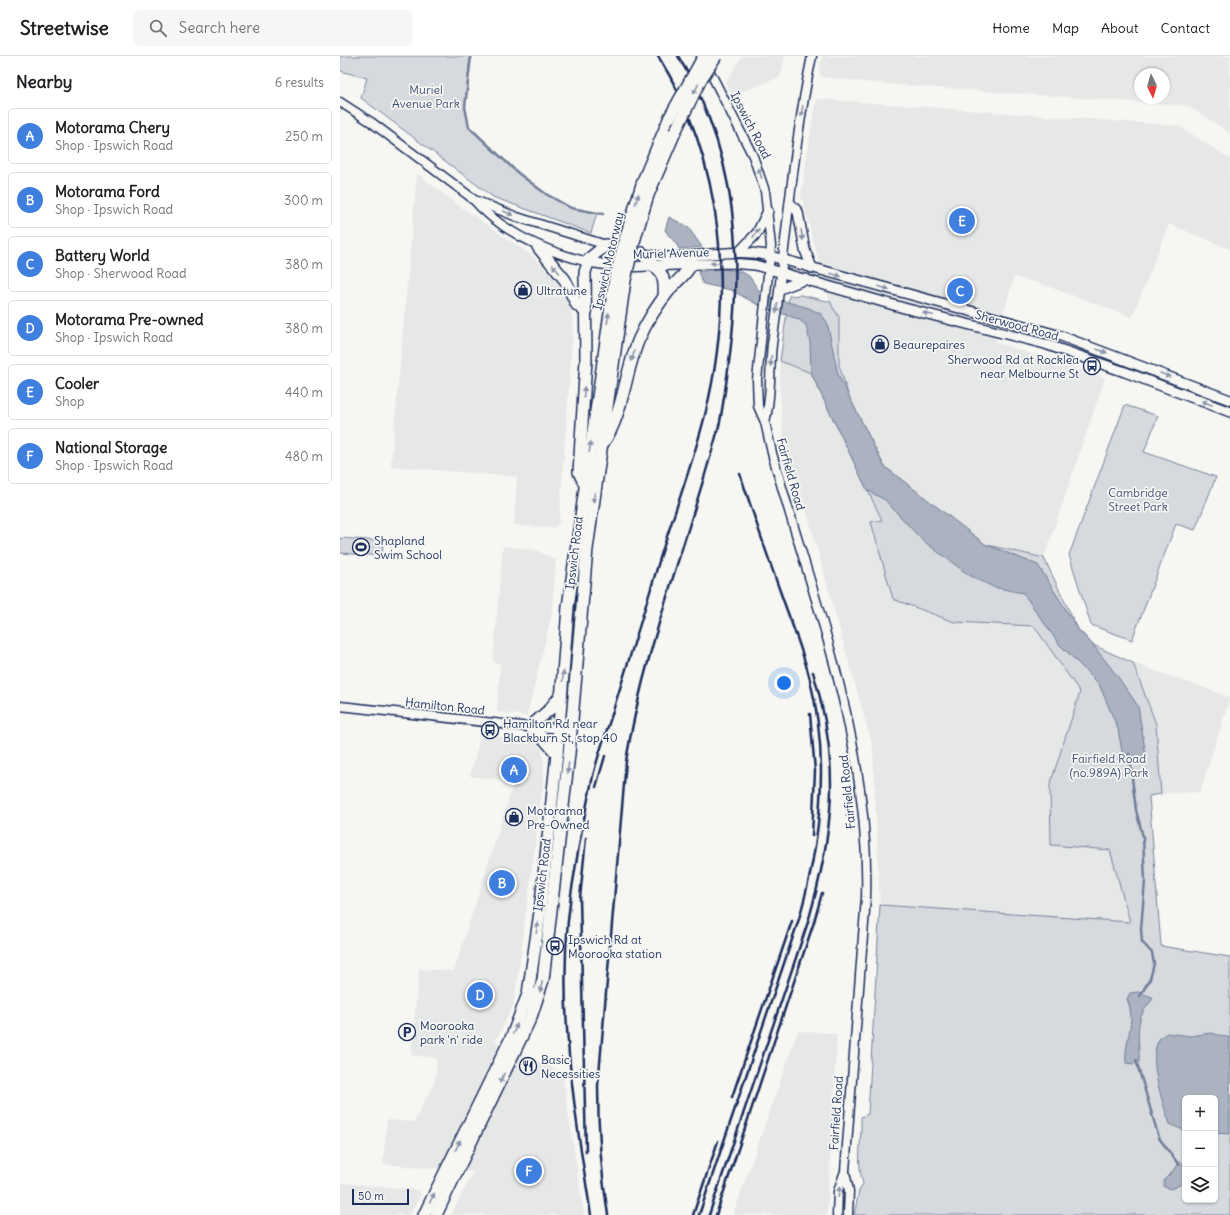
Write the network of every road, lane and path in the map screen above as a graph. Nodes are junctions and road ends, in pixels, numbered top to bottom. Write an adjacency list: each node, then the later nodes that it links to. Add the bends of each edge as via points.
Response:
1 (704, 56): 7 (main road, Ipswich Road, one-way to 1, via 757,163 709,71); 8 (highway, Ipswich Motorway, one-way to 1, bridge, via 643,181 670,117)
2 (716, 56): 8 (highway, Ipswich Motorway, one-way to 8, bridge, via 701,79 675,132)
3 (812, 56): 6 (main road, one-way to 6, via 802,105)
4 (340, 102): 5 (main road, Muriel Avenue, via 371,122)
5 (472, 198): 9 (main road, Muriel Avenue, one-way to 9, via 517,217); 10 (main road, Muriel Avenue, via 489,216)
6 (790, 203): 14 (main road); 18 (main road, one-way to 18, via 798,212 805,250)
7 (768, 211): 11 (main road, one-way to 7, via 757,233); 13 (main road, Ipswich Road)
8 (630, 237): 21 (highway, Ipswich Motorway, bridge)
9 (606, 245): 12 (main road, Muriel Avenue); 15 (highway, via 595,252)
10 (538, 246): 15 (main road, Muriel Avenue); 25 (highway, one-way to 10, via 577,305 565,280)
11 (740, 251): 12 (main road, Muriel Avenue, via 673,256); 13 (main road, Muriel Avenue)
12 (642, 253): 17 (highway)
13 (770, 256): 14 (main road, Sherwood Road); 19 (main road, Fairfield Road)
14 (783, 260): 18 (main road, Sherwood Road); 20 (main road, Fairfield Road)
15 (588, 262): 17 (main road, Muriel Avenue, via 623,267); 25 (highway, via 585,272)
16 (691, 265): 17 (main road, Muriel Avenue); 19 (main road, Muriel Avenue, one-way to 16, via 740,263); 24 (highway)
17 (657, 267): 24 (highway, via 664,281)
18 (812, 268): 26 (main road, Sherwood Road, one-way to 26, via 1061,336)
19 (769, 269): 20 (main road, Sherwood Road); 28 (main road, Fairfield Road, via 757,380 758,406)
20 (782, 272): 22 (main road, Sherwood Road); 23 (main road, Fairfield Road)
21 (620, 279): 29 (highway, Ipswich Motorway); 30 (highway, Ipswich Motorway, one-way to 21)
22 (806, 279): 23 (main road); 27 (main road, Sherwood Road, one-way to 22, via 1045,344 904,308)
23 (779, 291): 28 (main road, Fairfield Road, one-way to 28, via 770,374 770,405)
24 (664, 297): 29 (highway, one-way to 29, via 639,339 612,431)
25 (586, 312): 30 (highway, one-way to 25, via 579,472 586,360)
26 (1230, 400)
27 (1230, 412)
28 (765, 422): 37 (main road, Fairfield Road, via 843,697 860,788 866,897)
29 (602, 445): 35 (highway, Ipswich Road, one-way to 35, via 587,549)
30 (585, 486): 31 (highway, Ipswich Road, one-way to 30, via 568,607)
31 (561, 695): 33 (highway); 34 (highway, Ipswich Road)
32 (340, 706): 33 (main road, Hamilton Road)
33 (530, 727): 34 (main road, Hamilton Road); 36 (highway)
34 (559, 729): 35 (main road, Hamilton Road); 36 (highway, Ipswich Road)
35 (571, 729): 39 (highway, Ipswich Road, one-way to 39, via 545,968 539,996)
36 (557, 754): 38 (highway, Ipswich Road, one-way to 36, via 512,1036 528,994 540,912)
37 (845, 1171): 40 (main road, Fairfield Road, one-way to 37, via 838,1190); 41 (main road, Fairfield Road, via 849,1191)
38 (424, 1215)
39 (436, 1215)
40 (837, 1215)
41 (848, 1215)

